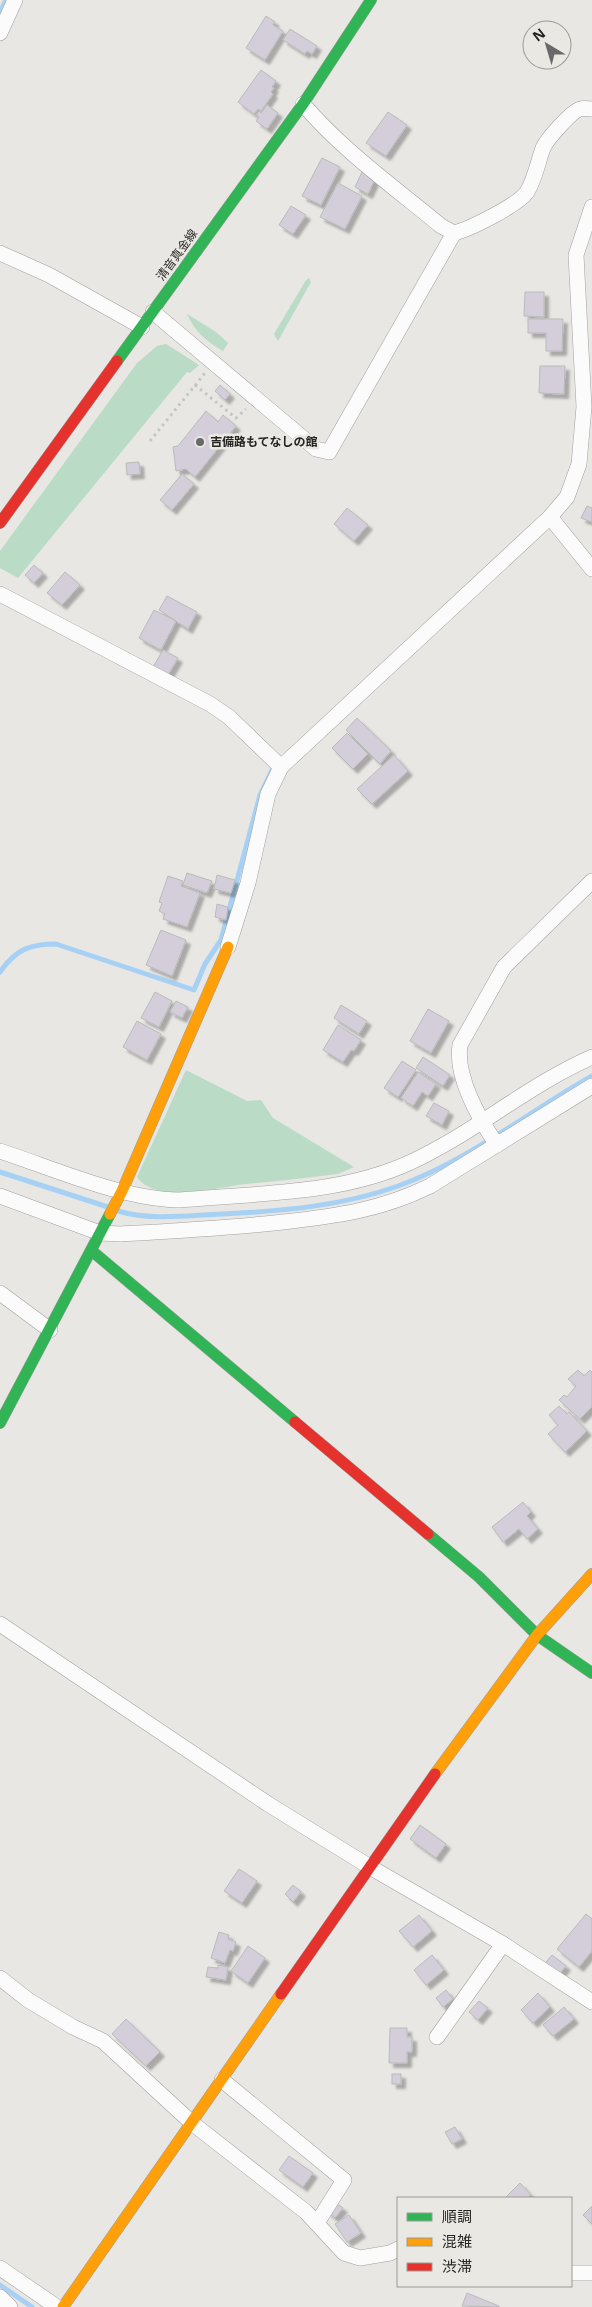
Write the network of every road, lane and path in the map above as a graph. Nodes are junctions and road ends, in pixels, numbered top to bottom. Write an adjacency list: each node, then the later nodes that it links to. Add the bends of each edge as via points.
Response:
1 (15, 0): 3 (street)
2 (371, 0): 4 (street, 清音真金線)
3 (0, 33)
4 (303, 104): 7 (street, via 317,121 371,168 441,226); 9 (street, 清音真金線)
5 (592, 109): 7 (street, via 581,109 573,114 544,145 527,192 479,223)
6 (592, 207): 15 (street, via 576,255 584,407 579,464 567,497)
7 (454, 233): 13 (street, via 329,452 316,449)
8 (0, 253): 10 (street, via 49,274)
9 (152, 312): 10 (street, 清音真金線); 11 (street)
10 (142, 327): 16 (street, 清音真金線)
11 (213, 363): 12 (path); 13 (street)
12 (195, 385): 13 (path, via 236,418); 14 (path)
13 (256, 399)
14 (150, 441)
15 (550, 517): 17 (street); 19 (street)
16 (0, 523)
17 (592, 569)
18 (0, 594): 19 (street, via 210,704 229,717)
19 (281, 767): 21 (street, via 268,794 248,883)
20 (592, 881): 24 (street, via 504,967 460,1046 458,1058 463,1075)
21 (228, 947): 27 (street)
22 (592, 1057): 24 (street)
23 (592, 1086): 24 (street)
24 (490, 1135): 27 (street, via 379,1175 338,1185 179,1200); 28 (street, via 430,1186 409,1197 365,1211 237,1227 120,1234)
25 (0, 1151): 27 (street)
26 (0, 1196): 28 (street)
27 (119, 1196): 28 (street)
28 (103, 1228): 29 (street)
29 (92, 1250): 31 (street); 35 (street, via 472,1571)
30 (0, 1293): 31 (street)
31 (50, 1330): 32 (street)
32 (2, 1414)
33 (592, 1574): 35 (street)
34 (0, 1624): 37 (street, via 268,1804)
35 (537, 1635): 36 (street); 37 (street, via 465,1730)
36 (592, 1673)
37 (370, 1867): 38 (street); 42 (street)
38 (503, 1944): 40 (street); 41 (street)
39 (0, 1978): 43 (street, via 73,2028 103,2042)
40 (592, 2002)
41 (437, 2037)
42 (222, 2080): 43 (street); 44 (street, via 344,2180)
43 (192, 2123): 44 (street); 52 (street)
44 (317, 2223): 45 (street, via 344,2252 360,2258)
45 (397, 2250)
46 (0, 2268): 51 (street)
47 (572, 2273): 48 (street)
48 (592, 2273)
49 (0, 2297): 50 (street)
50 (10, 2307)
51 (57, 2307)
52 (64, 2307)

